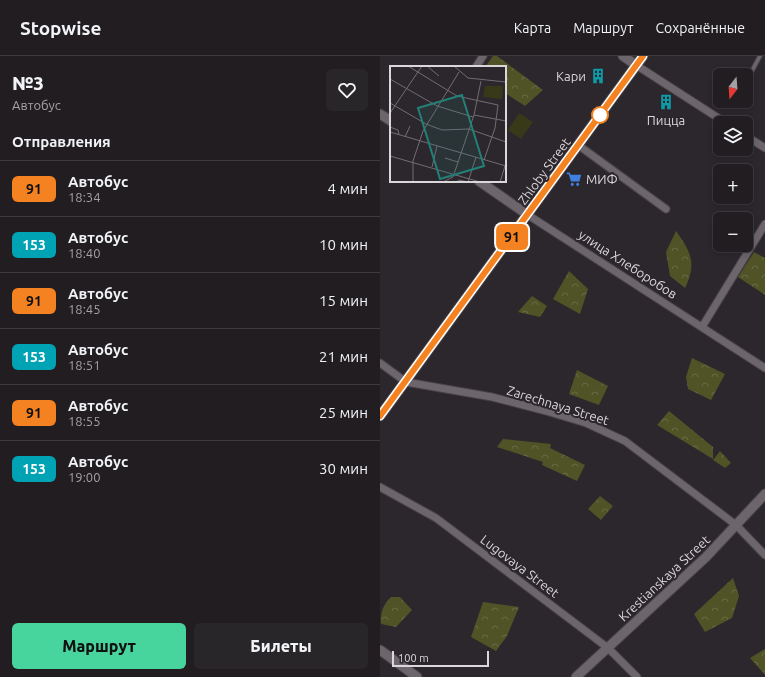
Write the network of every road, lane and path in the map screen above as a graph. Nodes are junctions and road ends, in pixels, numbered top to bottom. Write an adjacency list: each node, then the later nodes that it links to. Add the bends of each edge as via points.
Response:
1 (483, 56): 6 (street)
2 (623, 56): 5 (street)
3 (643, 56): 5 (street, Zhloby Street)
4 (760, 56): 7 (lane)
5 (636, 65): 9 (street); 12 (street, Zhloby Street)
6 (477, 66)
7 (753, 69)
8 (380, 114): 10 (street)
9 (715, 116)
10 (390, 120)
11 (753, 140): 13 (street)
12 (578, 145): 15 (street); 16 (street, Zhloby Street)
13 (765, 148)
14 (480, 182): 16 (street, улица Хлеборобов)
15 (666, 209)
16 (528, 215): 18 (street, улица Хлеборобов); 21 (street, Zhloby Street)
17 (765, 224): 18 (street)
18 (702, 327): 20 (street, улица Хлеборобов)
19 (380, 363): 21 (street, Zarechnaya Street)
20 (765, 368)
21 (406, 382): 22 (street, Zhloby Street); 25 (street, Zarechnaya Street, via 492,397 546,411 606,431 625,441)
22 (380, 416)
23 (380, 487): 27 (street, Lugovaya Street, via 436,518)
24 (765, 494): 25 (street, Krestianskaya Street)
25 (736, 525): 26 (street, Zarechnaya Street); 27 (street, Krestianskaya Street, via 706,557)
26 (765, 555)
27 (608, 648): 30 (street, Krestianskaya Street); 31 (street, Lugovaya Street)
28 (380, 650): 29 (street)
29 (417, 677)
30 (576, 677)
31 (637, 677)

